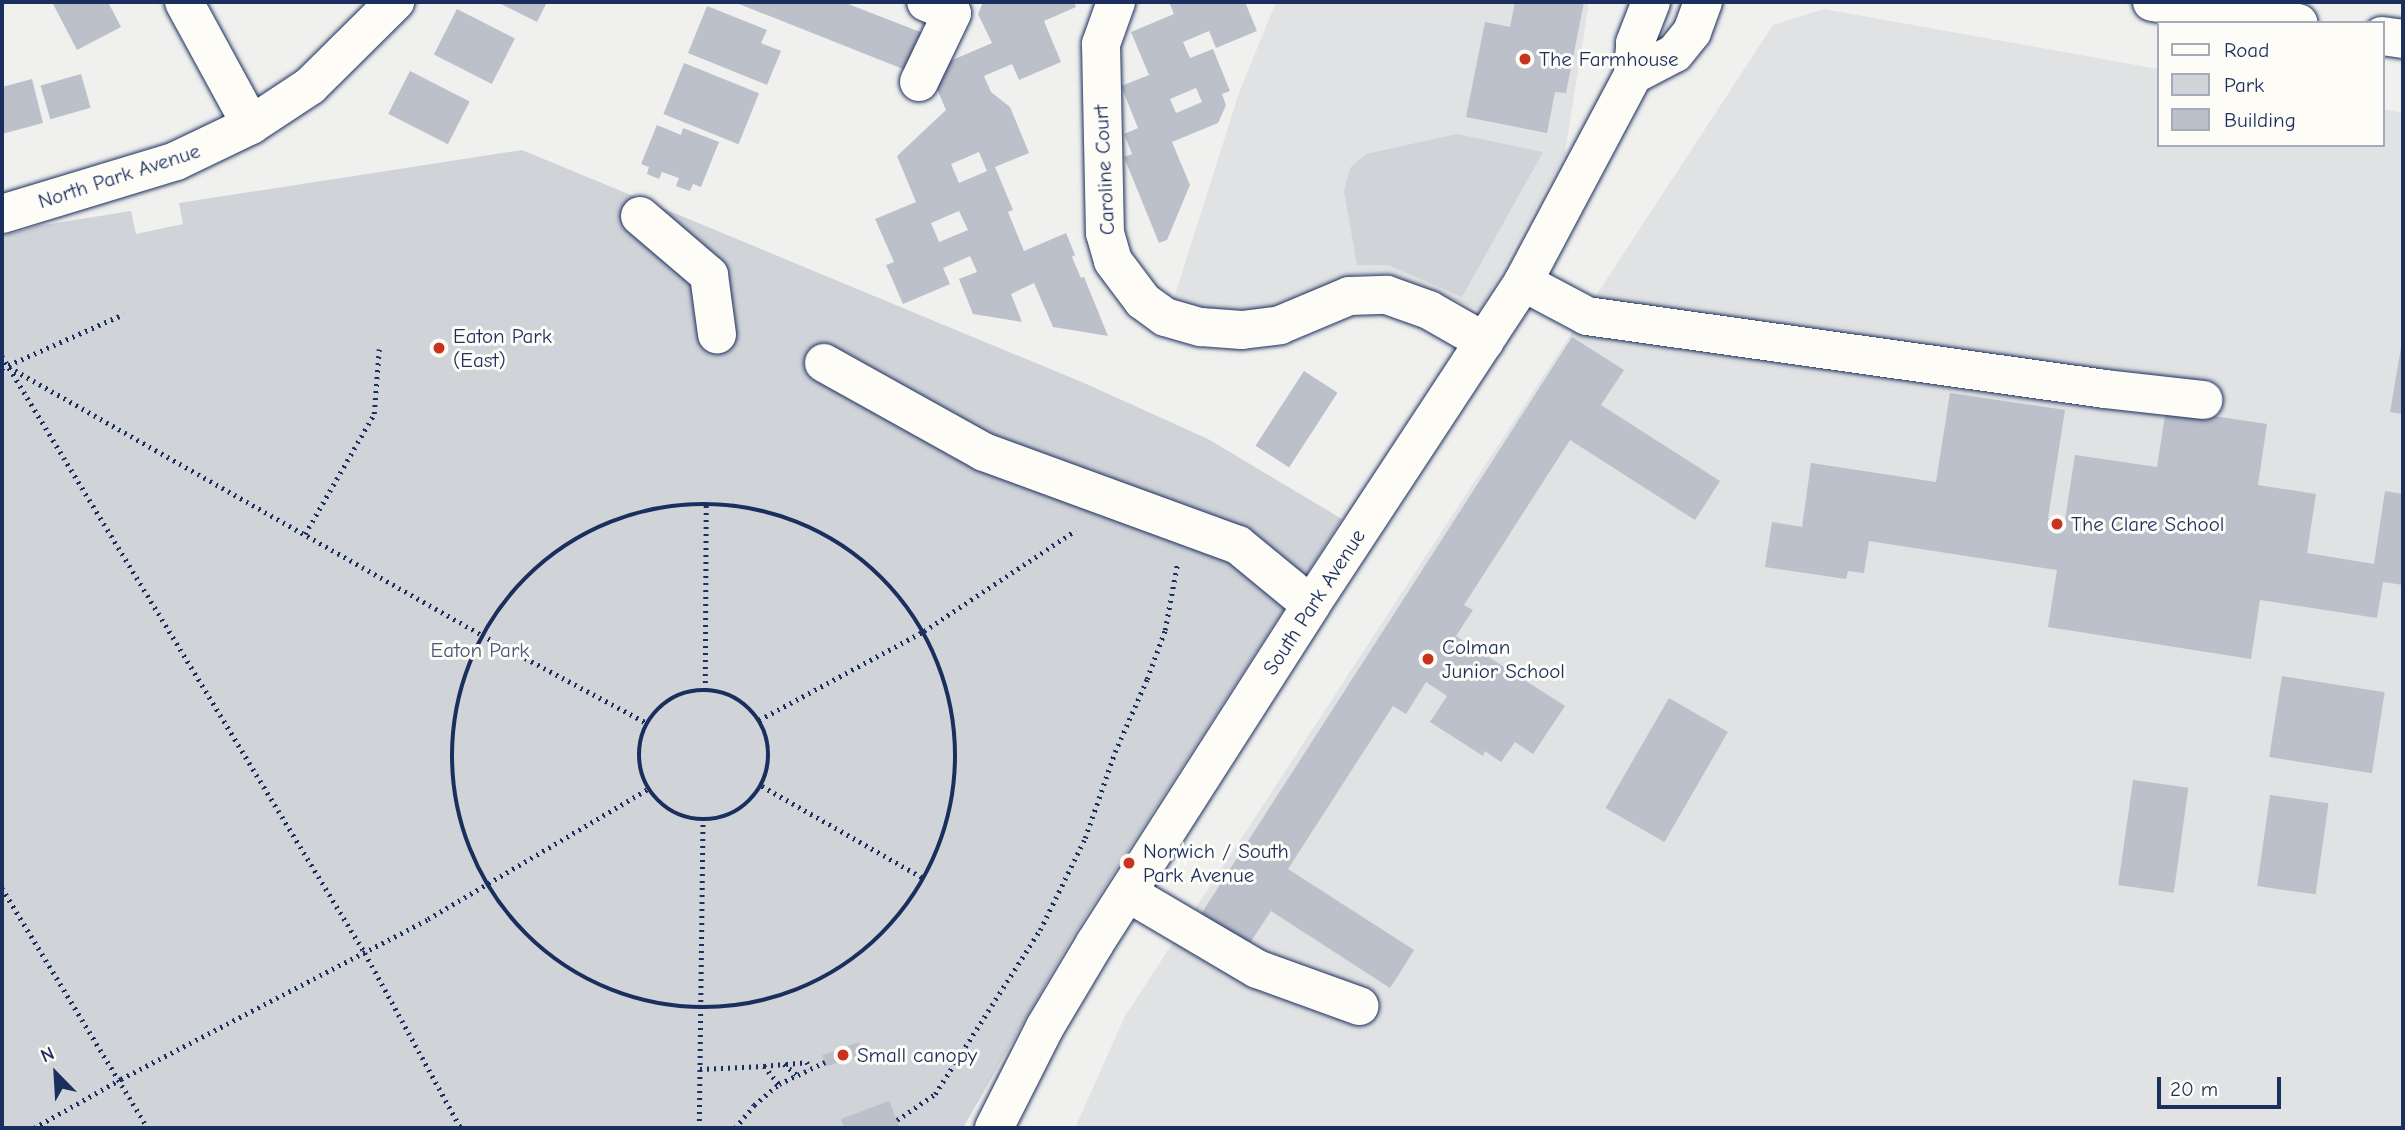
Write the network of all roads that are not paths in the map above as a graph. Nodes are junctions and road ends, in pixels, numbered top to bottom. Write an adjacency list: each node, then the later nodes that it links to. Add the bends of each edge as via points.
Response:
1 (184, 2): 14 (main road)
2 (395, 2): 14 (main road, North Park Avenue, via 310,86)
3 (1116, 2): 19 (main road, Caroline Court, via 1101,44 1105,233 1113,261 1143,301 1165,317 1201,327 1242,330 1280,325 1349,296 1387,295 1429,310)
4 (1651, 2): 12 (main road, South Park Avenue, via 1635,43)
5 (1703, 2): 12 (main road, via 1692,32 1675,53)
6 (2152, 2): 7 (main road)
7 (2233, 7): 9 (main road)
8 (943, 16): 13 (main road)
9 (2290, 21)
10 (2384, 36): 11 (main road)
11 (2403, 39)
12 (1633, 75): 17 (main road, South Park Avenue)
13 (919, 82)
14 (251, 125): 15 (main road, North Park Avenue, via 176,161)
15 (2, 214)
16 (640, 216): 18 (main road, via 709,275)
17 (1523, 282): 19 (main road, South Park Avenue); 21 (main road, via 1587,316)
18 (717, 334)
19 (1485, 342): 22 (main road, South Park Avenue)
20 (824, 363): 22 (main road, via 984,452 1238,545)
21 (2203, 400)
22 (1311, 605): 23 (main road, South Park Avenue)
23 (1128, 893): 24 (main road, via 1257,969); 25 (main road, South Park Avenue, via 1045,1027)
24 (1359, 1006)
25 (994, 1128)

